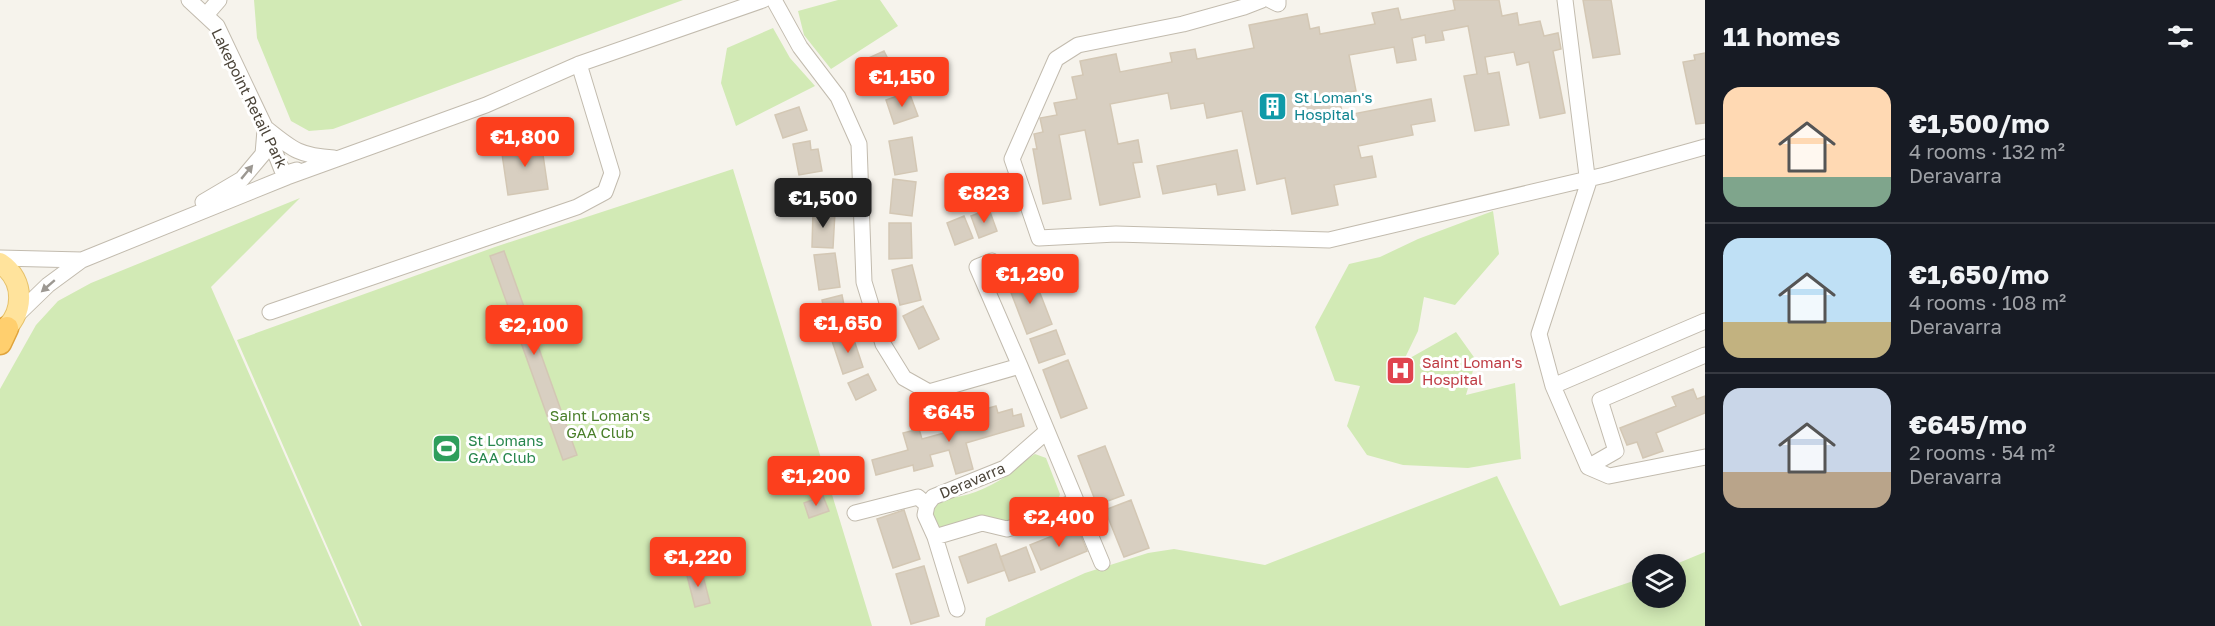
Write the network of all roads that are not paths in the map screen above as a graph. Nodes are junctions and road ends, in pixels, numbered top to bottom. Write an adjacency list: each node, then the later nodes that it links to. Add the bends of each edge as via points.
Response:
1 (189, 0): 9 (street, Lakepoint Retail Park)
2 (219, 0): 9 (street)
3 (763, 0): 10 (street)
4 (774, 0): 25 (street, via 800,47 838,97 859,144 864,282 884,344 904,378 928,392)
5 (1262, 0): 15 (street, via 1183,24 1078,45 1056,59 1012,159 1039,238 1116,234 1329,240)
6 (1270, 0): 7 (street, via 1278,4)
7 (1278, 0)
8 (1565, 0): 15 (street)
9 (206, 15): 11 (street, Lakepoint Retail Park, via 217,26)
10 (579, 64): 13 (street, via 486,105); 21 (street, via 612,173 605,192 577,207)
11 (265, 127): 13 (street, via 293,150); 14 (street, Lakepoint Retail Park, via 284,172); 16 (street, one-way to 11, via 242,179 263,154)
12 (1705, 147): 15 (street)
13 (338, 158): 14 (street)
14 (320, 165): 16 (street)
15 (1587, 179): 26 (street, via 1539,334)
16 (163, 226): 18 (street)
17 (0, 258): 18 (street)
18 (82, 260): 23 (street, one-way to 23, via 48,285)
19 (992, 261): 25 (street, via 976,267)
20 (0, 263): 23 (main road, via 13,275 19,288 20,302)
21 (270, 312)
22 (1705, 321): 26 (street)
23 (6, 330)
24 (1705, 355): 29 (street, via 1600,400 1616,451)
25 (1020, 366): 27 (street)
26 (1553, 386): 29 (street)
27 (1046, 432): 30 (street); 31 (street, Deravarra, via 1005,468 933,497)
28 (1705, 457): 29 (street, via 1609,476)
29 (1588, 467)
30 (1075, 501): 33 (street, via 1007,529 982,523); 34 (street)
31 (927, 505): 32 (street, Deravarra, via 918,497); 33 (street, Deravarra, via 925,515)
32 (855, 513)
33 (935, 537): 35 (street, Deravarra)
34 (1102, 563)
35 (957, 609)

